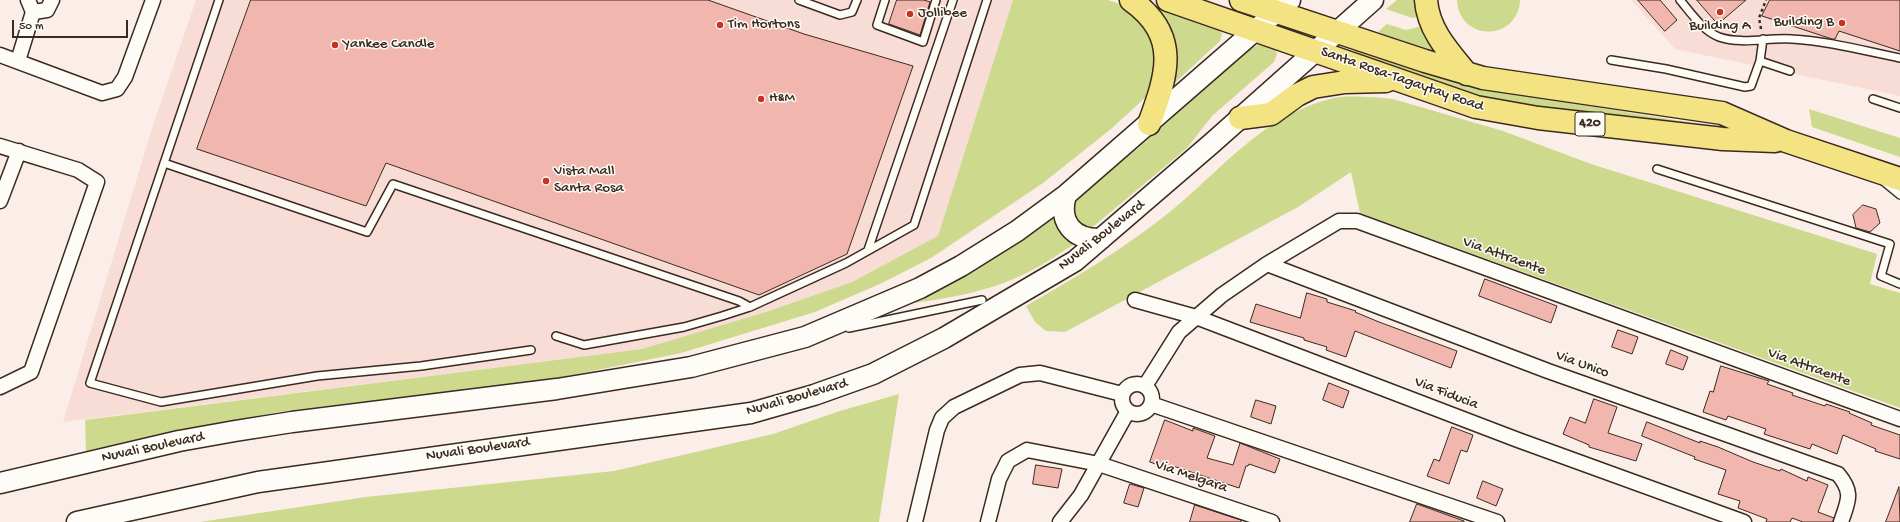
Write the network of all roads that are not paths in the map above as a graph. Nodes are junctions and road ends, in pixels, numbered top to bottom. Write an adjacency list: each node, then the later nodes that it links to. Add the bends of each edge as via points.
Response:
1 (52, 0): 16 (street, via 47,10)
2 (153, 0): 25 (street, via 125,77 117,89 102,93)
3 (219, 0): 37 (lane)
4 (799, 0): 5 (lane, via 840,14 852,12)
5 (856, 0)
6 (885, 0): 7 (lane, via 877,25 922,42)
7 (936, 0)
8 (987, 0): 45 (lane, via 914,225)
9 (1131, 0): 33 (main road, via 1156,24 1165,49 1165,74)
10 (1168, 0): 18 (main road, Santa Rosa-Tagaytay Road / 420)
11 (1241, 0): 17 (main road, Santa Rosa-Tagaytay Road / 420)
12 (1373, 0): 19 (main road, Nuvali Boulevard)
13 (1426, 0): 28 (main road, via 1429,21 1438,37)
14 (1680, 0): 20 (lane, via 1698,22 1720,38 1739,41)
15 (950, 1): 45 (lane)
16 (30, 6): 25 (street)
17 (1283, 6): 18 (main road, Nuvali Boulevard); 19 (main road, Santa Rosa-Tagaytay Road / 420)
18 (1256, 30): 21 (main road, Santa Rosa-Tagaytay Road / 420); 33 (main road, Nuvali Boulevard)
19 (1336, 32): 21 (main road, Nuvali Boulevard); 28 (main road, Santa Rosa-Tagaytay Road / 420)
20 (1763, 39): 23 (lane, via 1808,40); 26 (lane)
21 (1315, 50): 29 (main road, Santa Rosa-Tagaytay Road / 420); 32 (main road, Nuvali Boulevard)
22 (0, 55): 25 (street)
23 (1900, 58)
24 (1611, 60): 26 (lane, via 1666,69 1745,87 1751,86)
25 (18, 61)
26 (1760, 61): 27 (lane)
27 (1790, 71)
28 (1467, 74): 34 (main road, Santa Rosa-Tagaytay Road / 420, via 1535,87 1722,113)
29 (1399, 81): 32 (main road, via 1355,81 1324,85 1296,95 1271,114); 34 (main road, Santa Rosa-Tagaytay Road / 420, via 1459,102 1500,112 1723,139)
30 (1873, 99): 31 (lane)
31 (1900, 108)
32 (1240, 118): 44 (main road, Nuvali Boulevard)
33 (1149, 124): 42 (main road, Nuvali Boulevard)
34 (1786, 141): 38 (main road, Santa Rosa-Tagaytay Road / 420)
35 (0, 146): 36 (street)
36 (19, 151): 43 (street); 56 (street, via 78,170 97,182 31,372)
37 (164, 163): 50 (lane, via 367,232 394,184 739,301); 54 (lane, via 90,384 161,402 317,376 421,366)
38 (1866, 167): 40 (main road, Santa Rosa-Tagaytay Road / 420); 41 (lane)
39 (1657, 169): 47 (lane, via 1890,244 1881,276)
40 (1900, 179)
41 (1900, 195)
42 (1066, 196): 44 (main road, via 1063,209 1070,228 1087,239); 53 (main road, Nuvali Boulevard, via 961,266 920,288)
43 (0, 200)
44 (1101, 239): 63 (main road, Nuvali Boulevard, via 1075,261 925,348 844,386 778,406 716,418 266,481 215,490)
45 (868, 250): 50 (lane, via 846,263)
46 (1267, 264): 51 (street, Via Attraente, via 1222,295); 60 (street, Via Attraente, via 1339,221 1357,221); 70 (street, Via Unico, via 1548,371 1838,474 1848,485 1848,503)
47 (1900, 284)
48 (982, 300): 53 (lane, Nuvali Boulevard)
49 (1135, 300): 51 (street, Via Fiducia)
50 (750, 307): 52 (lane, via 684,327 584,344)
51 (1196, 317): 55 (street, Via Attraente, via 1179,332); 69 (street, Via Fiducia)
52 (556, 336)
53 (805, 337): 62 (main road, Nuvali Boulevard, via 691,367 557,389 292,422 179,441)
54 (531, 350)
55 (1145, 386): 57 (street, via 1129,385); 58 (street, via 1150,391)
56 (0, 387)
57 (1122, 394): 59 (street, via 1122,404); 64 (street, via 1040,373 1020,375 954,407 942,418 937,430)
58 (1151, 404): 59 (street, via 1142,413); 68 (street)
59 (1128, 411): 61 (street)
60 (1900, 419)
61 (1099, 464): 65 (street, Via Melgara, via 1027,450 1008,461 999,479); 66 (street, via 1081,495); 67 (street, Via Melgara)
62 (0, 483)
63 (77, 522)
64 (915, 522)
65 (988, 522)
66 (1060, 522)
67 (1272, 522)
68 (1497, 522)
69 (1744, 522)
70 (1841, 522)

